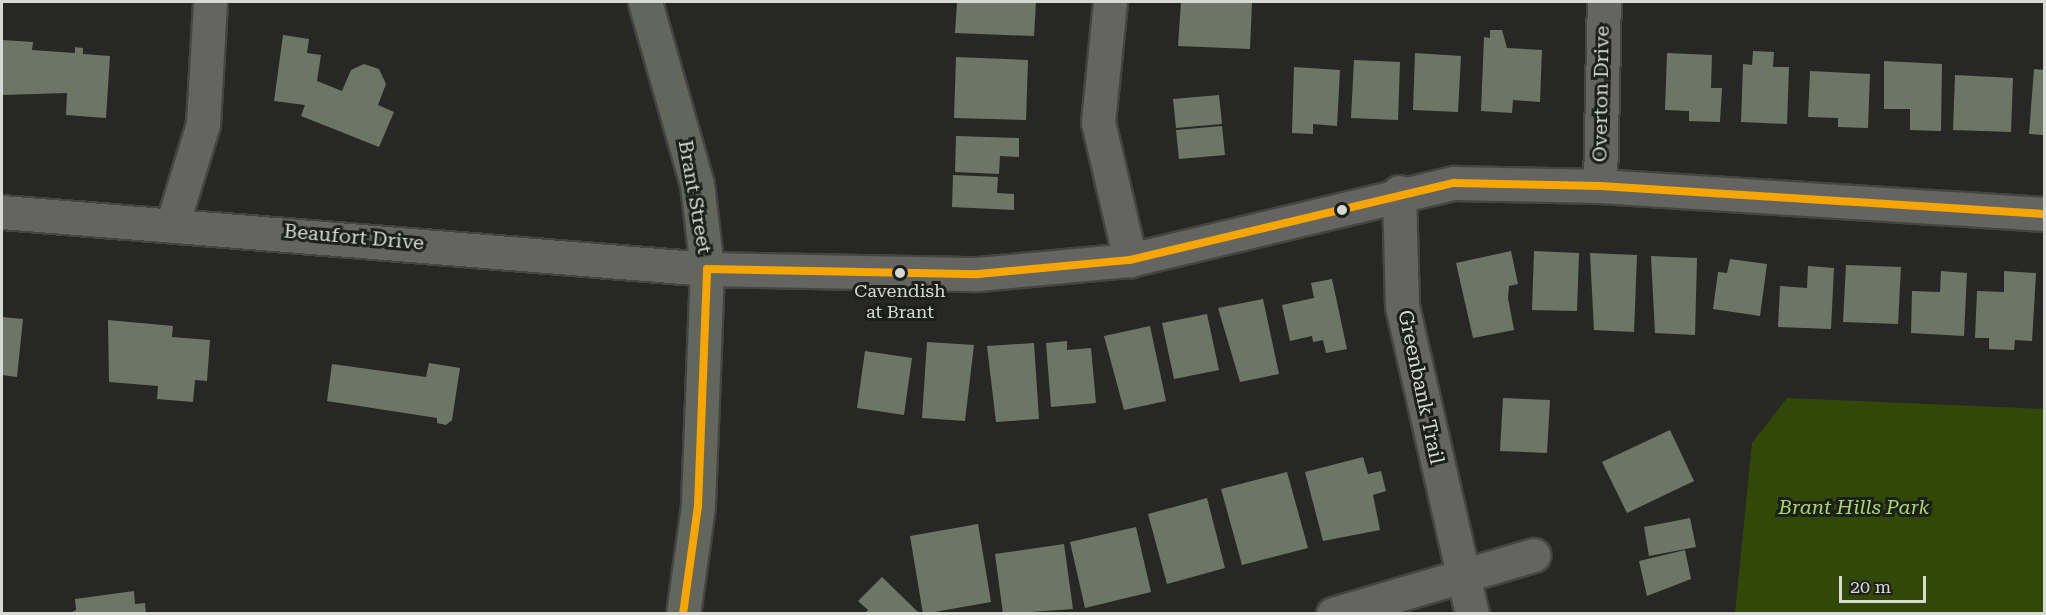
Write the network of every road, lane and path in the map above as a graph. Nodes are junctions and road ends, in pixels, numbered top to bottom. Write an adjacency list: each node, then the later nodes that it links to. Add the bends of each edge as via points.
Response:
1 (210, 2): 9 (street, via 203,124)
2 (645, 2): 11 (main road, Brant Street, via 697,184)
3 (1110, 2): 10 (street, via 1098,122)
4 (1604, 2): 5 (street, Overton Drive)
5 (1600, 186): 6 (street, Beaufort Drive, via 1454,183); 8 (street, Beaufort Drive)
6 (1399, 192): 10 (street, Beaufort Drive); 13 (street, Greenbank Trail, via 1402,306)
7 (2, 212): 9 (street, Beaufort Drive, via 98,223)
8 (2044, 214)
9 (173, 222): 11 (street, Beaufort Drive)
10 (1130, 260): 11 (street, Beaufort Drive, via 978,274)
11 (707, 269): 14 (main road, Brant Street, via 698,506)
12 (1534, 555): 13 (street)
13 (1464, 579): 15 (street); 16 (street, Greenbank Trail)
14 (683, 614)
15 (1333, 614)
16 (1472, 614)

